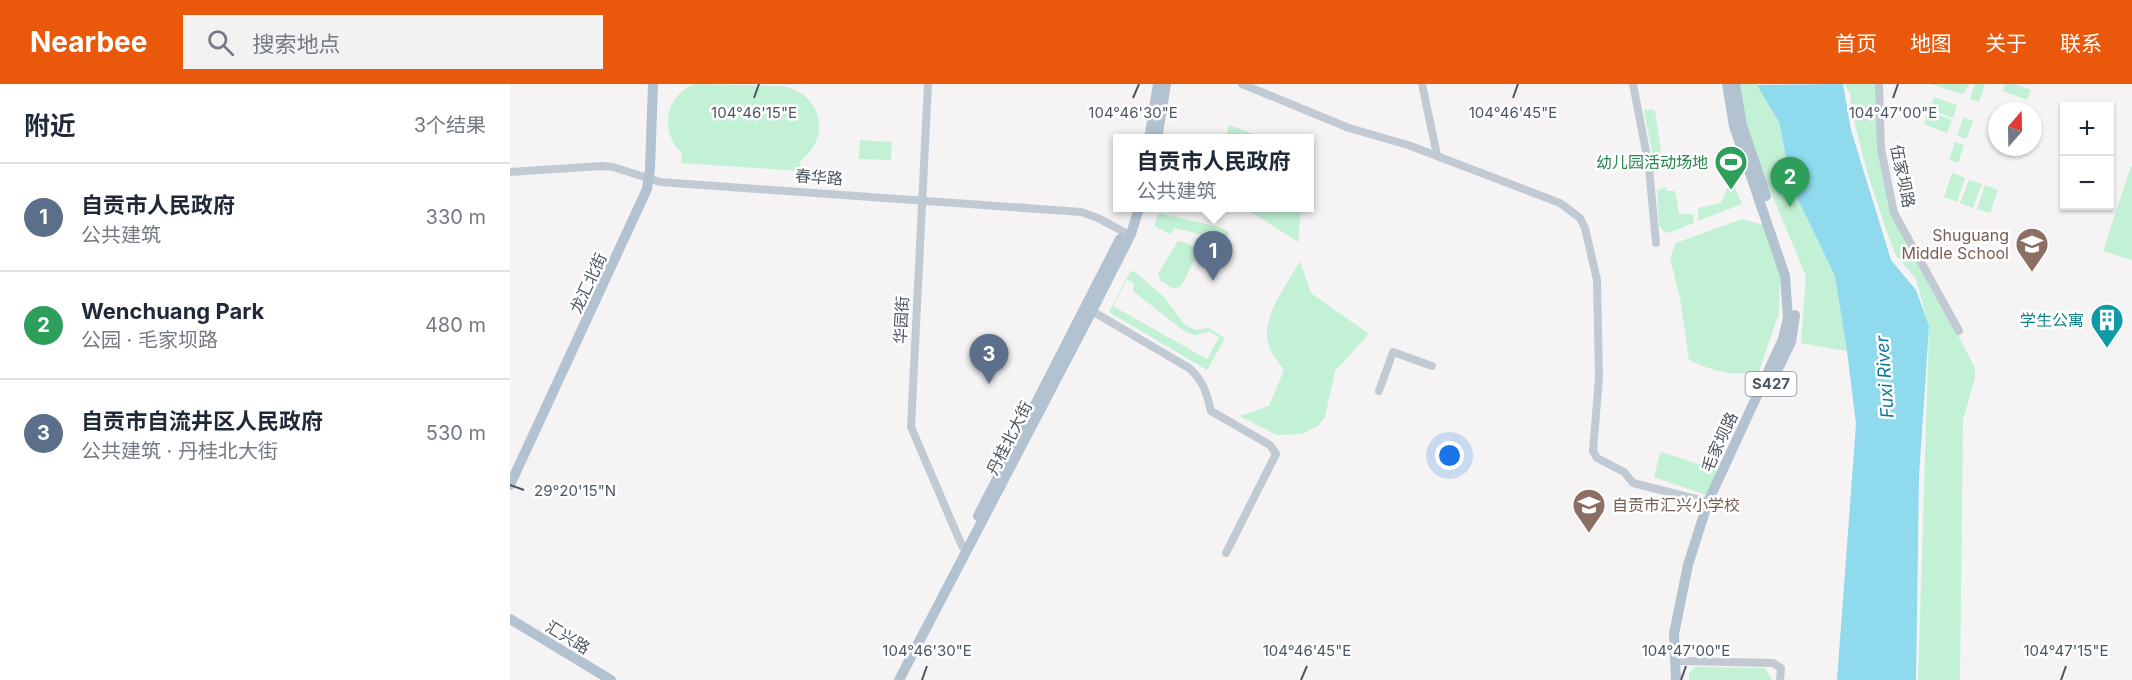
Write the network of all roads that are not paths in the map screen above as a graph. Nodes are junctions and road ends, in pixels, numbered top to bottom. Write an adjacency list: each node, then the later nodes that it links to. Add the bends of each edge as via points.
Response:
1 (647, 84): 16 (main road, 龙汇北街)
2 (653, 84): 16 (main road, 龙汇北街)
3 (928, 84): 17 (street, 华园街)
4 (1158, 84): 12 (main road)
5 (1166, 84): 13 (main road)
6 (1242, 84): 14 (street, via 1359,132)
7 (1422, 84): 14 (street)
8 (1633, 84): 21 (street, via 1649,167)
9 (1726, 84): 28 (main road, 毛家坝路 / S427, via 1734,126 1785,276 1788,318 1783,339)
10 (1735, 84): 33 (main road, 毛家坝路 / S427, via 1742,125 1792,273 1795,319 1791,342 1715,504 1684,609)
11 (1879, 84): 23 (street, 伍家坝路, via 1881,149 1894,213)
12 (1150, 134)
13 (1158, 134)
14 (1437, 155): 28 (street, via 1560,202 1580,218 1597,280 1599,378 1593,450 1597,458 1623,471 1633,483)
15 (510, 172): 16 (street, 春华路, via 601,166)
16 (646, 179): 17 (street, 春华路); 26 (main road, 龙汇北街); 27 (main road, 龙汇北街, via 639,208)
17 (922, 201): 20 (street, 春华路, via 1081,212); 29 (street, 华园街, via 911,427)
18 (1130, 212): 20 (main road, 丹桂北大街)
19 (1138, 212): 22 (main road, 丹桂北大街, via 1131,234)
20 (1124, 232): 29 (main road, 丹桂北大街)
21 (1656, 243)
22 (1092, 311): 30 (street, via 1189,368 1198,376 1211,411 1270,445 1276,454); 37 (main road, 丹桂北大街)
23 (1959, 330)
24 (1432, 366): 25 (street, via 1393,352)
25 (1379, 391)
26 (510, 468)
27 (510, 484)
28 (1708, 502): 38 (main road, 毛家坝路 / S427, via 1678,608 1674,634)
29 (962, 546): 36 (main road, 丹桂北大街)
30 (1226, 553)
31 (510, 619): 35 (main road, 汇兴路)
32 (510, 626): 34 (main road)
33 (1681, 661): 39 (main road, 毛家坝路 / S427); 40 (street, via 1773,663 1781,668)
34 (600, 680)
35 (611, 680)
36 (891, 680)
37 (899, 680)
38 (1676, 680)
39 (1683, 680)
40 (1780, 680)

